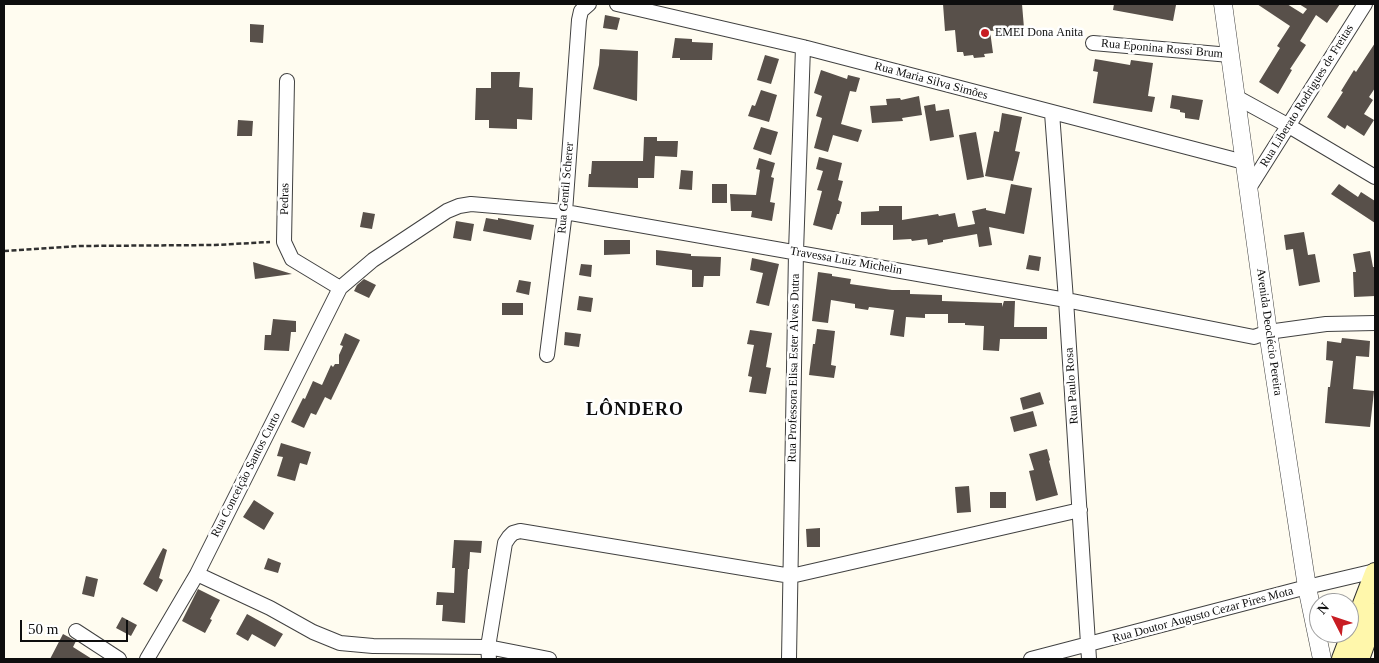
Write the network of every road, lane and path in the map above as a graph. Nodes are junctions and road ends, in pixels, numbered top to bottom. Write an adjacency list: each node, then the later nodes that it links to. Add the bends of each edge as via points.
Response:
1 (589, 4): 15 (street, Rua Gentil Scherer, via 578,20)
2 (617, 4): 6 (street, Rua Maria Silva Simões)
3 (1223, 4): 7 (street, Avenida Deoclécio Pereira)
4 (1365, 4): 11 (street, Rua Liberato Rodrigues de Freitas)
5 (1093, 43): 7 (street, Rua Eponina Rossi Brum)
6 (803, 47): 10 (street, Rua Maria Silva Simões); 18 (street, Rua Professora Elisa Ester Alves Dutra)
7 (1230, 55): 9 (street, Avenida Deoclécio Pereira)
8 (288, 81): 16 (street, Pedras)
9 (1236, 97): 11 (street); 12 (street, Avenida Deoclécio Pereira)
10 (1052, 113): 12 (street, Rua Maria Silva Simões); 20 (street, Rua Paulo Rosa)
11 (1289, 126): 13 (street); 14 (street, Rua Liberato Rodrigues de Freitas)
12 (1244, 162): 14 (street, Avenida Deoclécio Pereira)
13 (1375, 177)
14 (1249, 188): 22 (street, Avenida Deoclécio Pereira)
15 (565, 212): 18 (street, Travessa Luiz Michelin); 19 (street, Travessa Luiz Michelin, via 471,204 458,206 373,260); 23 (street, Rua Gentil Scherer)
16 (284, 242): 17 (path, via 79,246); 19 (street, via 292,259)
17 (4, 251)
18 (796, 252): 20 (street, Travessa Luiz Michelin); 27 (street, Rua Professora Elisa Ester Alves Dutra)
19 (340, 288): 26 (street, Rua Conceição Santos Curto)
20 (1066, 300): 22 (street, Travessa Luiz Michelin, via 1254,338); 24 (street, Rua Paulo Rosa)
21 (1375, 323): 22 (street, Travessa Luiz Michelin, via 1326,324)
22 (1268, 332): 28 (street, Avenida Deoclécio Pereira)
23 (547, 355)
24 (1080, 510): 27 (street); 31 (street, Rua Paulo Rosa)
25 (1375, 572): 28 (street, Rua Doutor Augusto Cezar Pires Mota); 39 (main road)
26 (197, 574): 32 (street, via 340,643); 34 (street, Rua Conceição Santos Curto)
27 (790, 576): 32 (street, via 520,531 509,537 505,544); 36 (street, Rua Professora Elisa Ester Alves Dutra)
28 (1307, 587): 31 (street, Rua Doutor Augusto Cezar Pires Mota); 38 (street, Avenida Deoclécio Pereira)
29 (1375, 614): 40 (main road)
30 (76, 632): 33 (street)
31 (1089, 652): 37 (street, Rua Doutor Augusto Cezar Pires Mota)
32 (488, 653): 35 (street)
33 (119, 659)
34 (147, 659)
35 (549, 659)
36 (789, 659)
37 (1031, 659)
38 (1322, 659)
39 (1342, 659)
40 (1359, 659)

